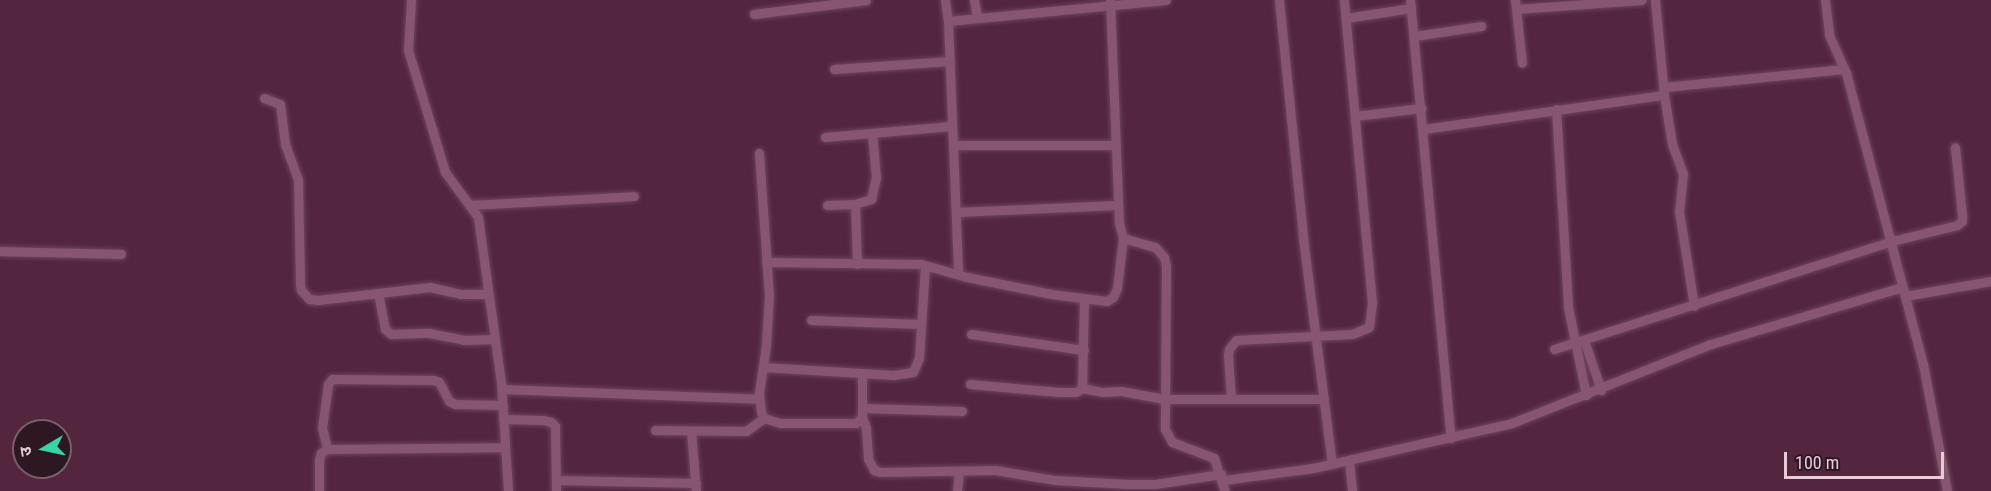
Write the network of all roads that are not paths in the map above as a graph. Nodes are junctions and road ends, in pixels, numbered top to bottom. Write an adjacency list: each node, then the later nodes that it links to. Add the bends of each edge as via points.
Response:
1 (411, 0): 39 (street, via 408,50 445,172)
2 (866, 0): 14 (street)
3 (945, 0): 17 (street)
4 (974, 0): 15 (street)
5 (1166, 0): 11 (street)
6 (1279, 0): 60 (street)
7 (1344, 0): 16 (street)
8 (1642, 0): 13 (street)
9 (1655, 0): 24 (street)
10 (1825, 0): 23 (street, via 1829,35)
11 (1110, 2): 15 (street); 34 (street)
12 (1411, 4): 16 (street); 19 (street)
13 (1515, 4): 21 (street)
14 (754, 14)
15 (977, 17): 17 (street)
16 (1346, 18): 28 (street)
17 (948, 21): 20 (street)
18 (1481, 26): 19 (street)
19 (1414, 36): 26 (street)
20 (950, 61): 22 (street); 29 (street)
21 (1522, 63)
22 (834, 69)
23 (1844, 69): 24 (street); 44 (street)
24 (1664, 91): 27 (street); 56 (street, via 1672,144 1683,174 1679,211)
25 (264, 98): 53 (street, via 280,104 285,144 298,180 302,290 309,299 318,300)
26 (1422, 108): 28 (street); 30 (street)
27 (1556, 109): 30 (street); 63 (street)
28 (1355, 116): 60 (street, via 1371,320 1363,331)
29 (952, 126): 31 (street); 33 (street)
30 (1424, 129): 84 (street)
31 (872, 133): 32 (street); 38 (street, via 874,193 871,199)
32 (825, 137)
33 (953, 145): 34 (street); 42 (street)
34 (1116, 145): 41 (street)
35 (1955, 147): 44 (street, via 1962,221 1950,228)
36 (759, 153): 47 (street)
37 (634, 196): 39 (street)
38 (855, 204): 40 (street); 48 (street)
39 (470, 205): 54 (street, via 478,217)
40 (827, 205)
41 (1118, 205): 42 (street); 43 (street)
42 (956, 212): 50 (street)
43 (1123, 238): 55 (street, via 1113,297 1107,301); 74 (street, via 1155,247 1164,256 1168,279)
44 (1892, 241): 52 (street); 56 (street)
45 (0, 251): 46 (street)
46 (121, 254)
47 (766, 262): 48 (street); 66 (street, via 769,295)
48 (857, 264): 49 (street)
49 (925, 265): 50 (street); 58 (street)
50 (958, 273): 55 (street)
51 (1991, 281): 52 (street)
52 (1904, 291): 71 (street, via 1711,344); 100 (street, via 1923,364)
53 (378, 293): 54 (street, via 430,286 460,294); 61 (street, via 385,329 391,334)
54 (488, 294): 61 (street)
55 (1084, 300): 65 (street)
56 (1694, 306): 62 (street)
57 (811, 320): 58 (street)
58 (921, 324): 67 (street, via 919,358 913,372)
59 (971, 334): 65 (street)
60 (1316, 335): 75 (street, via 1236,340 1228,356); 76 (street)
61 (495, 339): 70 (street)
62 (1584, 340): 63 (street); 71 (street)
63 (1573, 343): 64 (street); 72 (street)
64 (1554, 349)
65 (1084, 350): 69 (street)
66 (763, 367): 67 (street); 73 (street)
67 (862, 373): 79 (street)
68 (970, 384): 69 (street, via 1059,392)
69 (1082, 388): 74 (street)
70 (502, 389): 73 (street); 77 (street)
71 (1601, 390): 72 (street)
72 (1586, 395): 84 (street, via 1512,423)
73 (759, 399): 80 (street)
74 (1164, 399): 75 (street); 90 (street, via 1165,429 1172,442 1214,458)
75 (1231, 399): 76 (street)
76 (1324, 399): 88 (street)
77 (502, 405): 81 (street); 86 (street, via 455,404 449,401 439,382 433,380 332,379 322,428)
78 (962, 411): 79 (street)
79 (863, 412): 80 (street, via 856,423 847,425 780,423); 89 (street, via 868,459 874,470)
80 (764, 418): 83 (street, via 746,431)
81 (503, 419): 85 (street); 91 (street, via 551,422 556,431)
82 (655, 430): 83 (street)
83 (691, 431): 92 (street)
84 (1452, 438): 87 (street)
85 (505, 447): 86 (street); 95 (street)
86 (327, 449): 94 (street, via 319,460)
87 (1349, 460): 88 (street); 99 (street)
88 (1332, 464): 90 (street)
89 (959, 472): 93 (street, via 995,470); 97 (street)
90 (1222, 477): 93 (street); 98 (street)
91 (556, 480): 92 (street); 96 (street)
92 (696, 487)
93 (1118, 487)
94 (320, 491)
95 (508, 491)
96 (556, 491)
97 (957, 491)
98 (1225, 491)
99 (1352, 491)
100 (1947, 491)

